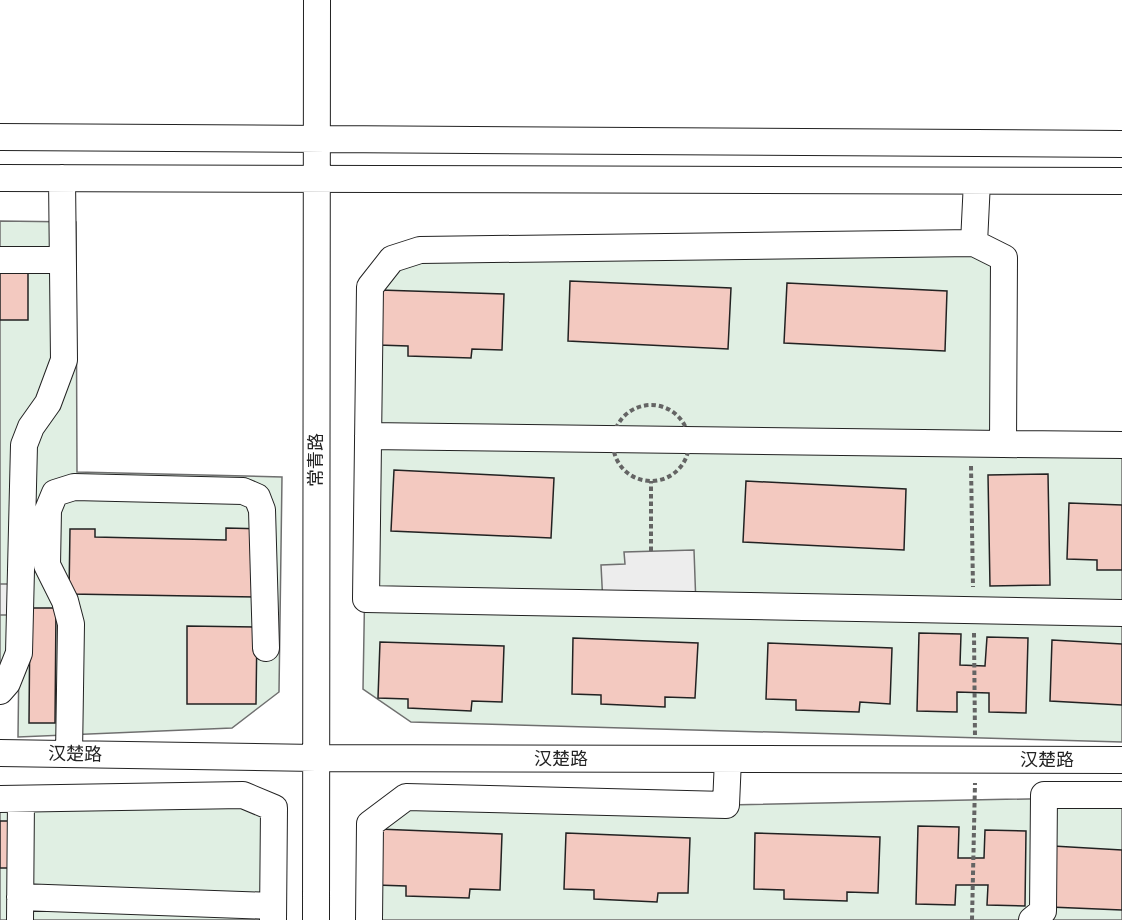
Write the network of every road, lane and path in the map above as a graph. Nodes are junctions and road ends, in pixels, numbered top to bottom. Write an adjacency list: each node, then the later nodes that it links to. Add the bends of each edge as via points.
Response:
1 (317, 0): 3 (street, 常青路)
2 (0, 137): 3 (street)
3 (317, 140): 4 (street); 7 (street, 常青路)
4 (1122, 144)
5 (0, 178): 6 (street)
6 (63, 178): 7 (street); 12 (street)
7 (317, 180): 8 (street); 26 (street, 常青路)
8 (977, 181): 9 (street); 10 (street)
9 (1122, 182)
10 (974, 243): 13 (street, via 420,250 392,259 370,287); 15 (street, via 1004,258)
11 (0, 260): 12 (street)
12 (62, 260): 23 (street, via 64,360 48,403 24,445 19,653)
13 (368, 436): 14 (street); 20 (street, via 366,599)
14 (970, 444): 15 (street); 19 (path)
15 (1003, 444): 16 (street)
16 (1122, 445)
17 (651, 481): 18 (path)
18 (651, 551)
19 (973, 596)
20 (1122, 613)
21 (974, 631): 28 (path)
22 (266, 648): 25 (street, via 262,510 257,497 243,491 74,487 55,493 48,510 47,565 65,601 71,624)
23 (0, 691)
24 (0, 753): 25 (street, 汉楚路)
25 (69, 754): 26 (street, 汉楚路)
26 (316, 758): 27 (street, 汉楚路); 34 (street, 常青路)
27 (728, 759): 28 (street, 汉楚路); 35 (street, via 726,805 406,797 370,824)
28 (976, 760): 29 (street, 汉楚路); 36 (path)
29 (1122, 760)
30 (1122, 795): 37 (street, via 1044,795 1043,912)
31 (11, 799): 32 (street); 33 (street, via 243,795 274,808)
32 (20, 908): 33 (street)
33 (273, 913)
34 (315, 920)
35 (369, 920)
36 (972, 920)
37 (1032, 920)

